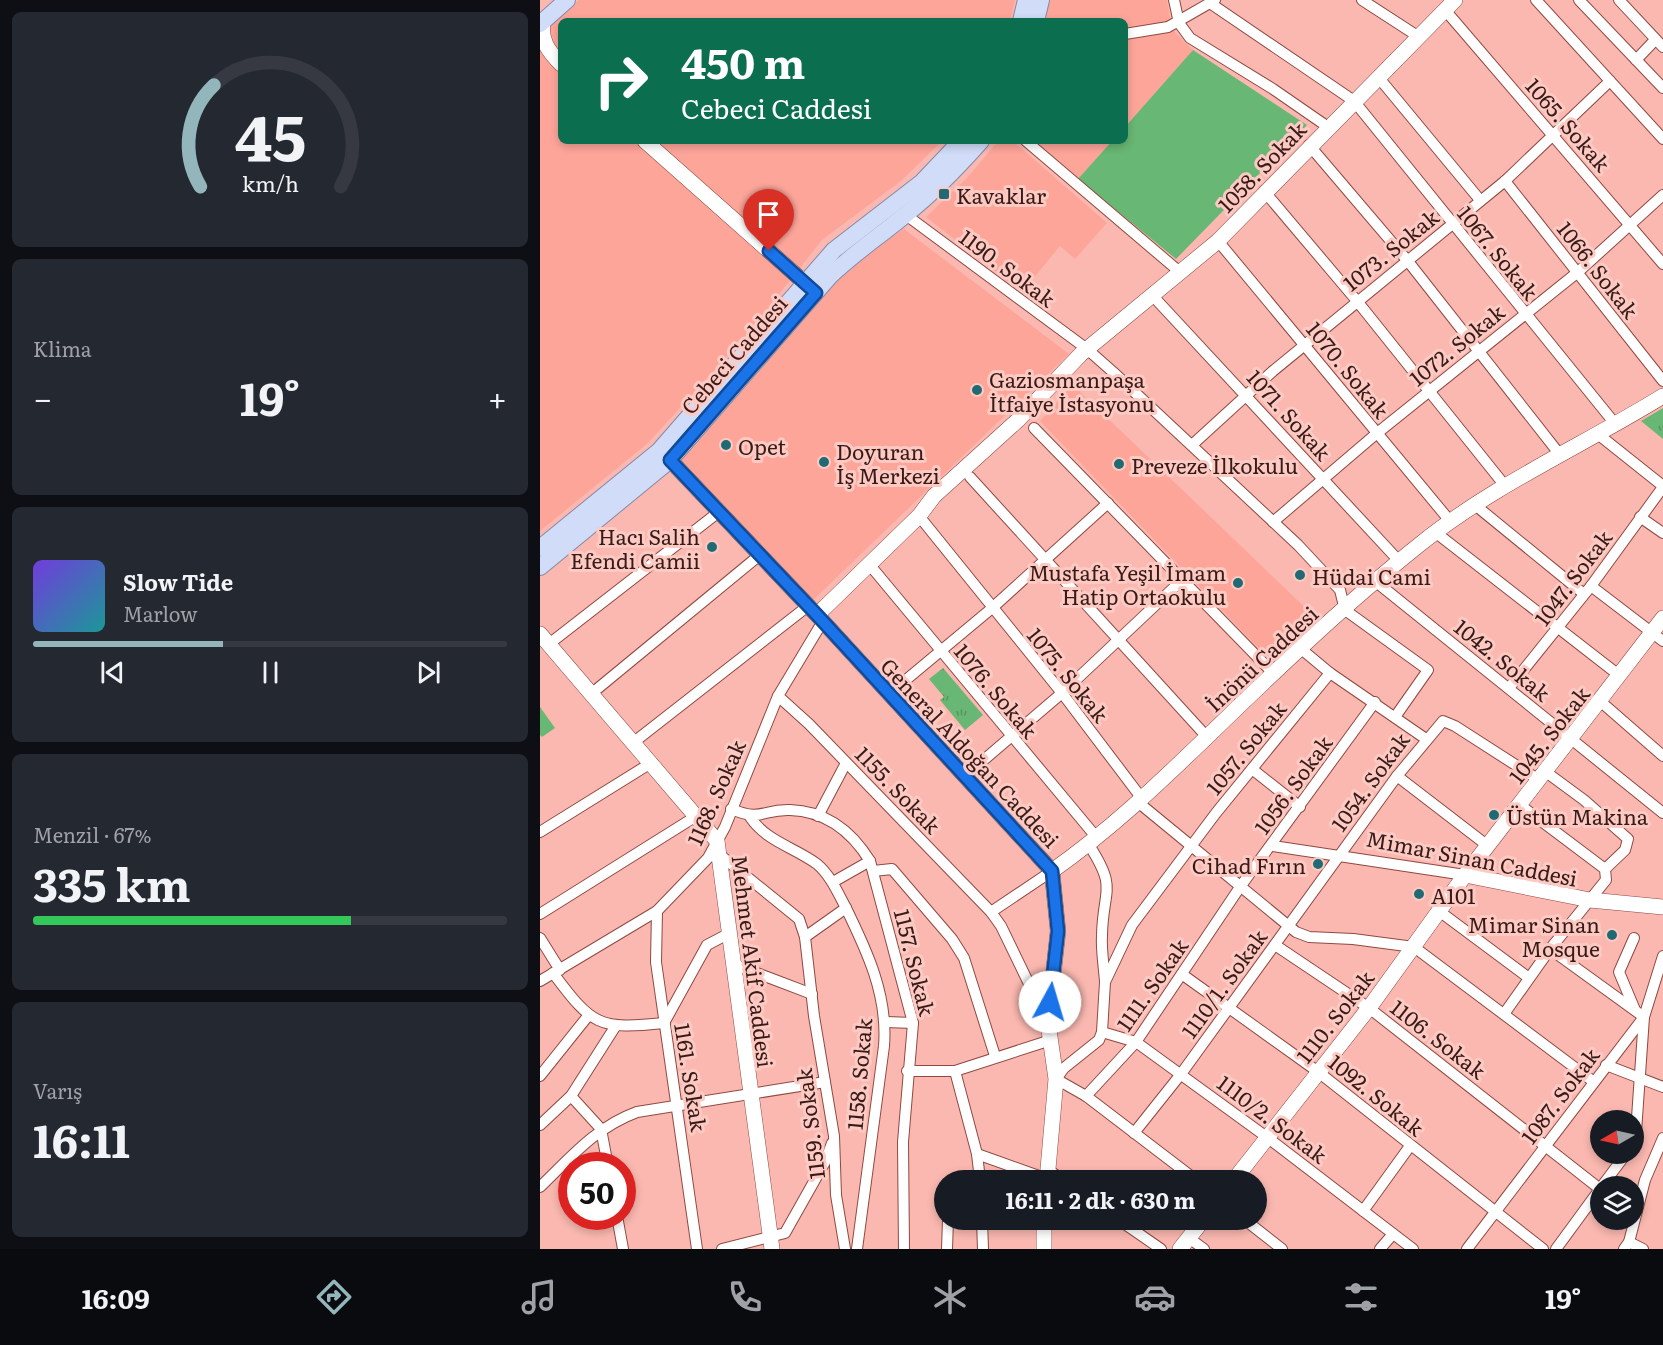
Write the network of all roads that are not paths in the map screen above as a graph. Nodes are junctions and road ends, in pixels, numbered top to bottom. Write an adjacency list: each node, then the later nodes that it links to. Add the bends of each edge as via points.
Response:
1 (567, 0): 13 (main road)
2 (1026, 0): 11 (main road)
3 (1041, 0): 12 (main road)
4 (1174, 0): 14 (street)
5 (1362, 0): 16 (street)
6 (1536, 0): 21 (street)
7 (1579, 0): 18 (street)
8 (1619, 0): 17 (street)
9 (1212, 2): 14 (street); 23 (street, 1067. Sokak)
10 (1450, 5): 16 (street, 1058. Sokak); 25 (street, 1065. Sokak)
11 (1023, 18)
12 (1037, 18)
13 (541, 22): 19 (street)
14 (1179, 23): 15 (street); 24 (street, via 1190,38)
15 (1128, 33)
16 (1419, 37): 20 (street, 1058. Sokak)
17 (1659, 44): 18 (street)
18 (1636, 60): 22 (street)
19 (552, 61)
20 (1379, 78): 23 (street, 1058. Sokak); 35 (street)
21 (1610, 81): 25 (street, 1073. Sokak); 26 (street)
22 (1663, 88)
23 (1354, 101): 24 (street, 1058. Sokak); 37 (street, 1067. Sokak)
24 (1328, 127): 31 (street, 1058. Sokak)
25 (1554, 137): 32 (street, 1073. Sokak); 38 (street, 1065. Sokak)
26 (1663, 138)
27 (648, 144): 44 (street)
28 (958, 144): 44 (main road, Cebeci Caddesi, via 922,182 834,250)
29 (978, 144): 36 (main road, Cebeci Caddesi)
30 (1030, 144): 43 (street)
31 (1309, 145): 33 (street, 1058. Sokak); 40 (street)
32 (1505, 181): 35 (street, 1073. Sokak); 42 (street, 1066. Sokak)
33 (1264, 191): 39 (street, 1058. Sokak); 46 (street)
34 (1663, 195): 38 (street, 1072. Sokak)
35 (1480, 200): 37 (street, 1073. Sokak)
36 (906, 215): 44 (main road, Cebeci Caddesi); 49 (street, 1190. Sokak)
37 (1452, 224): 40 (street, 1073. Sokak); 47 (street, 1067. Sokak)
38 (1631, 227): 41 (street, 1065. Sokak); 42 (street, 1072. Sokak)
39 (1218, 241): 43 (street, 1058. Sokak); 48 (street, 1070. Sokak)
40 (1407, 260): 46 (street, 1073. Sokak); 50 (street)
41 (1663, 264)
42 (1578, 272): 47 (street, 1072. Sokak); 51 (street, 1066. Sokak)
43 (1181, 273): 45 (street, 1058. Sokak)
44 (810, 288): 60 (main road, Cebeci Caddesi)
45 (1151, 294): 49 (street, 1058. Sokak); 53 (street, 1071. Sokak)
46 (1357, 301): 48 (street, 1073. Sokak); 52 (street)
47 (1524, 313): 50 (street, 1072. Sokak); 56 (street, 1067. Sokak)
48 (1306, 346): 53 (street, 1073. Sokak); 57 (street, 1070. Sokak)
49 (1087, 349): 55 (street, 1058. Sokak); 59 (street, 1190. Sokak)
50 (1479, 350): 52 (street, 1072. Sokak); 61 (street)
51 (1663, 381)
52 (1429, 391): 57 (street, 1072. Sokak); 64 (street)
53 (1246, 394): 59 (street, 1073. Sokak); 63 (street, 1071. Sokak)
54 (1663, 396): 56 (street, İnönü Caddesi)
55 (1028, 422): 62 (street, 1058. Sokak); 66 (street)
56 (1616, 425): 58 (street, İnönü Caddesi)
57 (1376, 434): 63 (street, 1072. Sokak); 71 (street, 1070. Sokak)
58 (1599, 435): 61 (street, İnönü Caddesi); 65 (street)
59 (1192, 445): 72 (street, 1190. Sokak)
60 (664, 455): 68 (street, General Aldoğan Caddesi); 75 (main road, Cebeci Caddesi); 80 (main road, Cebeci Caddesi)
61 (1561, 456): 64 (street, İnönü Caddesi)
62 (967, 474): 69 (street, 1058. Sokak, via 934,496); 77 (street)
63 (1322, 479): 72 (street, 1072. Sokak); 78 (street, 1071. Sokak)
64 (1506, 487): 67 (street, İnönü Caddesi)
65 (1663, 487): 70 (street, 1047. Sokak)
66 (1108, 503): 77 (street); 81 (street)
67 (1475, 505): 71 (street, İnönü Caddesi); 83 (street)
68 (720, 511): 76 (street, General Aldoğan Caddesi); 90 (street)
69 (919, 516): 79 (street, 1058. Sokak); 84 (street, 1075. Sokak)
70 (1640, 517): 74 (street); 83 (street, 1047. Sokak)
71 (1450, 521): 73 (street, İnönü Caddesi)
72 (1273, 522): 85 (street, 1190. Sokak, via 1340,590)
73 (1435, 532): 78 (street, İnönü Caddesi); 88 (street)
74 (1663, 533)
75 (540, 548)
76 (761, 554): 86 (street, General Aldoğan Caddesi); 99 (street)
77 (1045, 558): 84 (street); 91 (street)
78 (1399, 561): 82 (street, İnönü Caddesi)
79 (869, 564): 86 (street, 1058. Sokak); 93 (street, 1076. Sokak)
80 (540, 567)
81 (1182, 580): 91 (street); 95 (street)
82 (1375, 581): 85 (street, İnönü Caddesi); 97 (street, 1042. Sokak)
83 (1588, 590): 88 (street, 1047. Sokak); 89 (street)
84 (991, 609): 93 (street); 98 (street, 1075. Sokak)
85 (1345, 610): 92 (street, İnönü Caddesi); 104 (street, via 1428,670)
86 (816, 614): 100 (street, General Aldoğan Caddesi); 101 (street, 1168. Sokak); 109 (street)
87 (1663, 618): 89 (street, 1045. Sokak)
88 (1558, 629): 96 (street); 97 (street, 1047. Sokak)
89 (1657, 637): 96 (street, 1045. Sokak)
90 (545, 639): 99 (street, Mehmet Akif Caddesi)
91 (1117, 640): 98 (street); 106 (street)
92 (1300, 648): 94 (street, 1054. Sokak); 95 (street, İnönü Caddesi)
93 (940, 652): 100 (street); 105 (street, 1076. Sokak)
94 (1330, 673): 103 (street, 1054. Sokak); 113 (street, 1057. Sokak)
95 (1274, 674): 106 (street, İnönü Caddesi)
96 (1620, 676): 102 (street, 1045. Sokak)
97 (1509, 688): 108 (street, 1042. Sokak)
98 (1062, 693): 105 (street); 117 (street, 1075. Sokak)
99 (591, 694): 109 (street, Mehmet Akif Caddesi)
100 (889, 694): 114 (street, General Aldoğan Caddesi)
101 (778, 696): 112 (street, 1155. Sokak); 120 (street, 1168. Sokak)
102 (1600, 701): 108 (street, 1045. Sokak); 110 (street)
103 (1375, 702): 104 (street, 1054. Sokak); 119 (street, 1056. Sokak)
104 (1395, 717): 107 (street, 1054. Sokak)
105 (1011, 737): 114 (street); 126 (street, 1076. Sokak)
106 (1207, 737): 117 (street, İnönü Caddesi)
107 (1426, 740): 115 (street, 1054. Sokak); 116 (street, via 1443,722)
108 (1570, 740): 116 (street, 1045. Sokak); 121 (street, 1042. Sokak)
109 (634, 742): 111 (street, Mehmet Akif Caddesi)
110 (1663, 756)
111 (651, 763): 122 (street, Mehmet Akif Caddesi); 125 (street)
112 (846, 763): 123 (street); 143 (street, 1155. Sokak)
113 (1252, 769): 119 (street); 129 (street, 1057. Sokak)
114 (965, 776): 134 (street, General Aldoğan Caddesi)
115 (1397, 776): 128 (street); 131 (street, 1054. Sokak)
116 (1543, 776): 118 (street, 1045. Sokak); 133 (street, via 1584,800 1628,839 1625,850)
117 (1141, 802): 126 (street, İnönü Caddesi); 129 (street, 1075. Sokak)
118 (1520, 805): 128 (street, 1045. Sokak); 133 (street)
119 (1300, 807): 127 (street, 1056. Sokak)
120 (731, 809): 124 (street); 130 (street, 1168. Sokak)
121 (1663, 813)
122 (698, 815): 130 (street, Mehmet Akif Caddesi); 144 (street)
123 (818, 816): 124 (street, 1157. Sokak, via 789,810); 132 (street, 1157. Sokak, via 831,820 859,843)
124 (750, 817): 136 (street, 1158. Sokak, via 767,836 817,865)
125 (540, 832)
126 (1093, 842): 134 (street, İnönü Caddesi); 159 (street, 1076. Sokak, via 1106,871 1108,891 1102,935)
127 (1272, 846): 131 (street, Mimar Sinan Caddesi); 137 (street, 1056. Sokak)
128 (1488, 846): 135 (street, 1045. Sokak)
129 (1191, 847): 137 (street, 1075. Sokak); 159 (street, 1057. Sokak, via 1132,925)
130 (718, 848): 142 (street, 1168. Sokak); 146 (street, Mehmet Akif Caddesi); 147 (street, 1159. Sokak, via 799,919)
131 (1340, 854): 135 (street, Mimar Sinan Caddesi); 145 (street, 1110/1. Sokak)
132 (872, 866): 136 (street); 168 (street, 1157. Sokak); 174 (street, via 892,869 952,939 967,967)
133 (1605, 869): 138 (street, via 1605,880)
134 (1052, 871): 143 (street); 169 (street, General Aldoğan Caddesi, via 1058,931)
135 (1465, 875): 138 (street, Mimar Sinan Caddesi); 141 (street, 1110. Sokak)
136 (833, 882): 140 (street, 1158. Sokak)
137 (1240, 887): 145 (street, 1075. Sokak); 156 (street, 1111. Sokak)
138 (1590, 900): 139 (street, Mimar Sinan Caddesi); 152 (street)
139 (1663, 906)
140 (846, 908): 147 (street); 166 (street, 1158. Sokak, via 873,970)
141 (1439, 910): 151 (street, 1110. Sokak); 157 (street)
142 (657, 911): 155 (street, 1168. Sokak); 167 (street, 1161. Sokak, via 656,962)
143 (991, 912): 169 (street, 1155. Sokak)
144 (540, 914)
145 (1289, 925): 150 (street, 1110/1. Sokak); 151 (street, 1075. Sokak, via 1309,937)
146 (728, 934): 154 (street, Mehmet Akif Caddesi); 167 (street, via 707,945)
147 (806, 937): 160 (street, 1159. Sokak)
148 (540, 938): 155 (street)
149 (1634, 938): 164 (street, via 1619,972)
150 (1275, 945): 161 (street, 1110/1. Sokak); 162 (street, 1106. Sokak)
151 (1414, 947): 162 (street, 1110. Sokak); 163 (street)
152 (1550, 949): 157 (street); 164 (street)
153 (1663, 956): 164 (street, 1087. Sokak)
154 (733, 964): 160 (street); 186 (street, Mehmet Akif Caddesi)
155 (557, 972): 158 (street, 1168. Sokak); 165 (street)
156 (1183, 975): 161 (street, 1092. Sokak); 173 (street, 1111. Sokak)
157 (1528, 978): 163 (street)
158 (540, 981)
159 (1106, 982): 171 (street)
160 (812, 994): 183 (street, 1159. Sokak)
161 (1229, 1007): 178 (street, 1092. Sokak); 179 (street, 1110/1. Sokak)
162 (1369, 1008): 178 (street, 1110. Sokak); 198 (street, 1106. Sokak)
163 (1504, 1014): 184 (street)
164 (1639, 1014): 175 (street, 1087. Sokak); 182 (street)
165 (588, 1016): 170 (street); 180 (street)
166 (886, 1022): 168 (street); 228 (street, 1158. Sokak)
167 (664, 1023): 170 (street); 189 (street, 1161. Sokak)
168 (913, 1023): 176 (street, 1157. Sokak)
169 (1048, 1023): 172 (street, General Aldoğan Caddesi)
170 (615, 1027): 187 (street)
171 (1102, 1032): 173 (street, 1110/2. Sokak); 181 (street, via 1099,1040)
172 (1051, 1040): 174 (street); 181 (street, General Aldoğan Caddesi)
173 (1136, 1042): 179 (street, 1110/2. Sokak); 188 (street, 1111. Sokak)
174 (994, 1056): 177 (street)
175 (1606, 1065): 182 (street); 184 (street, 1087. Sokak)
176 (907, 1071): 177 (street); 229 (street, 1157. Sokak)
177 (956, 1071): 200 (street)
178 (1317, 1071): 195 (street, 1110. Sokak); 197 (street, 1092. Sokak)
179 (1181, 1074): 193 (street, 1110/1. Sokak); 195 (street, 1110/2. Sokak)
180 (540, 1076)
181 (1056, 1079): 188 (street); 203 (street, General Aldoğan Caddesi)
182 (1639, 1079): 185 (street); 190 (street)
183 (825, 1082): 186 (street); 194 (street, 1159. Sokak)
184 (1594, 1082): 198 (street, 1087. Sokak)
185 (1663, 1087)
186 (751, 1095): 189 (street); 221 (street, Mehmet Akif Caddesi)
187 (571, 1096): 191 (street); 192 (street)
188 (1086, 1096): 193 (street)
189 (677, 1106): 192 (street, via 637,1112); 225 (street, 1161. Sokak)
190 (1636, 1110)
191 (540, 1125)
192 (601, 1129): 199 (street); 208 (street)
193 (1134, 1133): 204 (street)
194 (834, 1136): 221 (street, via 825,1162 785,1233); 227 (street, 1159. Sokak, via 836,1195)
195 (1269, 1137): 205 (street, 1110. Sokak); 210 (street, 1110/2. Sokak)
196 (1663, 1138): 207 (street)
197 (1410, 1146): 210 (street); 211 (street, 1092. Sokak)
198 (1545, 1146): 206 (street, 1106. Sokak); 211 (street, 1087. Sokak)
199 (605, 1152)
200 (977, 1154): 201 (street); 202 (street)
201 (979, 1170)
202 (1028, 1170)
203 (1048, 1170)
204 (1183, 1170)
205 (1242, 1170)
206 (1590, 1180)
207 (1644, 1183)
208 (540, 1187)
209 (1590, 1203): 240 (street)
210 (1363, 1211): 220 (street, 1110/2. Sokak)
211 (1496, 1212): 238 (street, 1087. Sokak); 239 (street, 1092. Sokak)
212 (619, 1230): 224 (street)
213 (948, 1230): 230 (street)
214 (982, 1230): 231 (street)
215 (1044, 1230): 232 (street)
216 (1133, 1230): 233 (street)
217 (1195, 1230): 222 (street)
218 (1258, 1230): 235 (street)
219 (1631, 1230): 223 (street)
220 (1393, 1234): 236 (street); 237 (street, 1110/2. Sokak)
221 (771, 1244): 226 (street)
222 (1184, 1244): 234 (street)
223 (1627, 1245): 241 (street)
224 (622, 1249)
225 (697, 1249)
226 (722, 1249)
227 (845, 1249)
228 (857, 1249)
229 (904, 1249)
230 (947, 1249)
231 (983, 1249)
232 (1044, 1249)
233 (1161, 1249)
234 (1204, 1249)
235 (1282, 1249)
236 (1380, 1249)
237 (1413, 1249)
238 (1467, 1249)
239 (1543, 1249)
240 (1556, 1249)
241 (1643, 1249)

